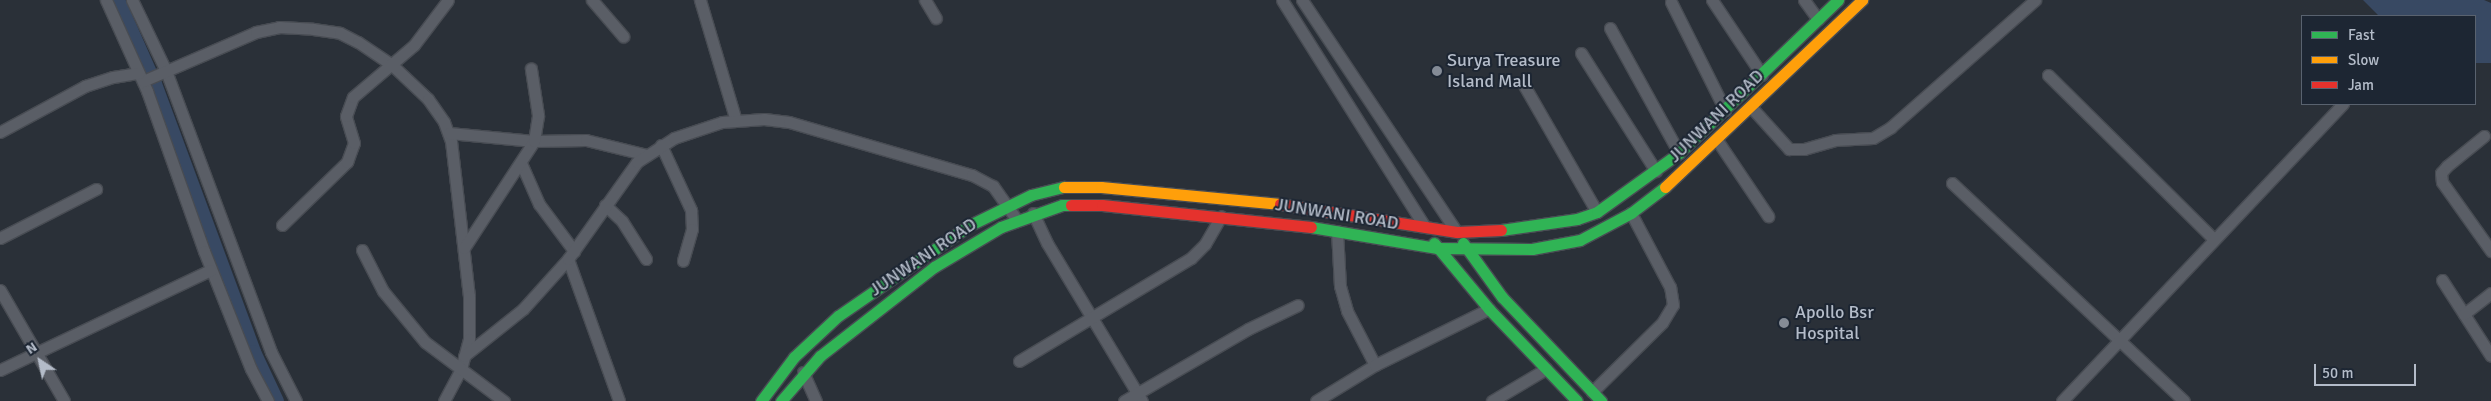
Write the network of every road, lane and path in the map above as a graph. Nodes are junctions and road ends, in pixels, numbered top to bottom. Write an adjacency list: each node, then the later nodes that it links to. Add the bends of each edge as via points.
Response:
1 (106, 0): 25 (street)
2 (132, 0): 22 (street)
3 (448, 0): 20 (street, via 414,45)
4 (592, 0): 18 (street)
5 (700, 0): 30 (street)
6 (925, 0): 15 (street)
7 (1282, 0): 33 (street)
8 (1302, 0): 31 (street)
9 (1712, 0): 24 (street)
10 (1804, 0): 16 (street)
11 (1838, 0): 16 (main road, JUNWANI ROAD)
12 (1862, 0): 28 (main road, JUNWANI ROAD)
13 (2035, 0): 28 (street, via 1891,127 1873,138 1840,139 1804,149 1789,149)
14 (1671, 2): 29 (street)
15 (936, 18)
16 (1818, 19): 24 (main road, JUNWANI ROAD)
17 (1610, 28): 40 (street)
18 (623, 36)
19 (1581, 53): 42 (street)
20 (392, 64): 22 (street, via 340,33 279,27 256,32); 34 (street, via 428,99); 53 (street, via 353,96 346,116 354,143 347,162)
21 (532, 69): 37 (street, via 538,115)
22 (163, 72): 25 (street); 91 (street, via 271,352)
23 (2048, 75): 58 (street)
24 (1762, 76): 29 (main road, JUNWANI ROAD)
25 (143, 78): 32 (street, via 113,77 85,86); 68 (street)
26 (1525, 87): 47 (street)
27 (2342, 105): 58 (street)
28 (1751, 107): 36 (main road, JUNWANI ROAD)
29 (1725, 110): 40 (main road, JUNWANI ROAD)
30 (736, 121): 38 (street, via 682,135); 46 (street, via 764,119 797,124 972,175 993,186)
31 (1383, 123): 33 (street); 56 (street)
32 (0, 132)
33 (1367, 132): 54 (street)
34 (449, 133): 37 (street); 59 (street)
35 (2484, 136): 63 (street, via 2441,173 2442,182)
36 (1717, 140): 49 (main road, JUNWANI ROAD, via 1678,177); 51 (street)
37 (534, 141): 39 (street, via 586,140); 41 (street)
38 (661, 145): 39 (street); 66 (street, via 690,210 692,229)
39 (647, 154): 45 (street, via 637,162)
40 (1679, 154): 42 (main road, JUNWANI ROAD)
41 (521, 163): 59 (street); 64 (street, via 539,204)
42 (1656, 171): 47 (main road, JUNWANI ROAD)
43 (1952, 182): 77 (street)
44 (96, 189): 57 (street)
45 (606, 205): 64 (street); 65 (street, via 622,221)
46 (1008, 205): 52 (street); 54 (main road, JUNWANI ROAD, via 1060,187 1101,187 1279,204); 67 (main road, JUNWANI ROAD, via 970,224)
47 (1598, 212): 56 (main road, JUNWANI ROAD, via 1530,228)
48 (1033, 213): 50 (main road, JUNWANI ROAD, via 1062,204 1102,204); 52 (main road, JUNWANI ROAD); 76 (street)
49 (1631, 213): 62 (main road, JUNWANI ROAD, via 1601,231 1556,246); 87 (street, via 1670,287 1673,305 1662,322)
50 (1221, 216): 55 (main road, JUNWANI ROAD); 76 (street, via 1205,244 1190,258 1164,276)
51 (1768, 216)
52 (1017, 220): 70 (main road, JUNWANI ROAD, via 972,242)
53 (282, 225)
54 (1425, 227): 56 (main road, JUNWANI ROAD); 60 (main road)
55 (1337, 231): 60 (main road, JUNWANI ROAD); 82 (street, via 1340,286 1347,311)
56 (1457, 232): 62 (main road)
57 (0, 238)
58 (2214, 238): 77 (street)
59 (464, 248): 79 (street, via 469,339)
60 (1437, 248): 62 (main road, JUNWANI ROAD); 74 (main road)
61 (362, 250): 83 (street, via 383,291 407,322 425,342)
62 (1468, 250): 87 (main road, via 1502,297)
63 (2491, 251)
64 (571, 255): 79 (street, via 523,309); 94 (street)
65 (646, 259)
66 (683, 261)
67 (905, 269): 70 (main road); 95 (main road, JUNWANI ROAD, via 838,316 800,351)
68 (211, 270): 78 (street); 90 (street, via 251,369)
69 (2442, 280): 75 (street)
70 (914, 282): 86 (main road, JUNWANI ROAD, via 845,334)
71 (0, 290): 78 (street)
72 (2491, 293): 75 (street)
73 (1298, 305): 88 (street, via 1248,329)
74 (1489, 309): 82 (street); 84 (main road)
75 (2464, 314): 80 (street)
76 (1090, 316): 81 (street); 88 (street)
77 (2120, 341): 103 (street); 104 (street)
78 (38, 352): 85 (street); 89 (street)
79 (464, 356): 83 (street)
80 (2491, 356)
81 (1019, 361)
82 (1374, 365): 99 (street)
83 (461, 369): 92 (street); 93 (street)
84 (1546, 369): 100 (street); 101 (main road)
85 (0, 370)
86 (803, 372): 96 (main road, JUNWANI ROAD); 97 (street)
87 (1592, 392): 102 (main road)
88 (1140, 397): 98 (street)
89 (64, 401)
90 (268, 401)
91 (296, 401)
92 (444, 401)
93 (504, 401)
94 (618, 401)
95 (761, 401)
96 (781, 401)
97 (816, 401)
98 (1124, 401)
99 (1316, 401)
100 (1492, 401)
101 (1577, 401)
102 (1601, 401)
103 (2062, 401)
104 (2184, 401)

